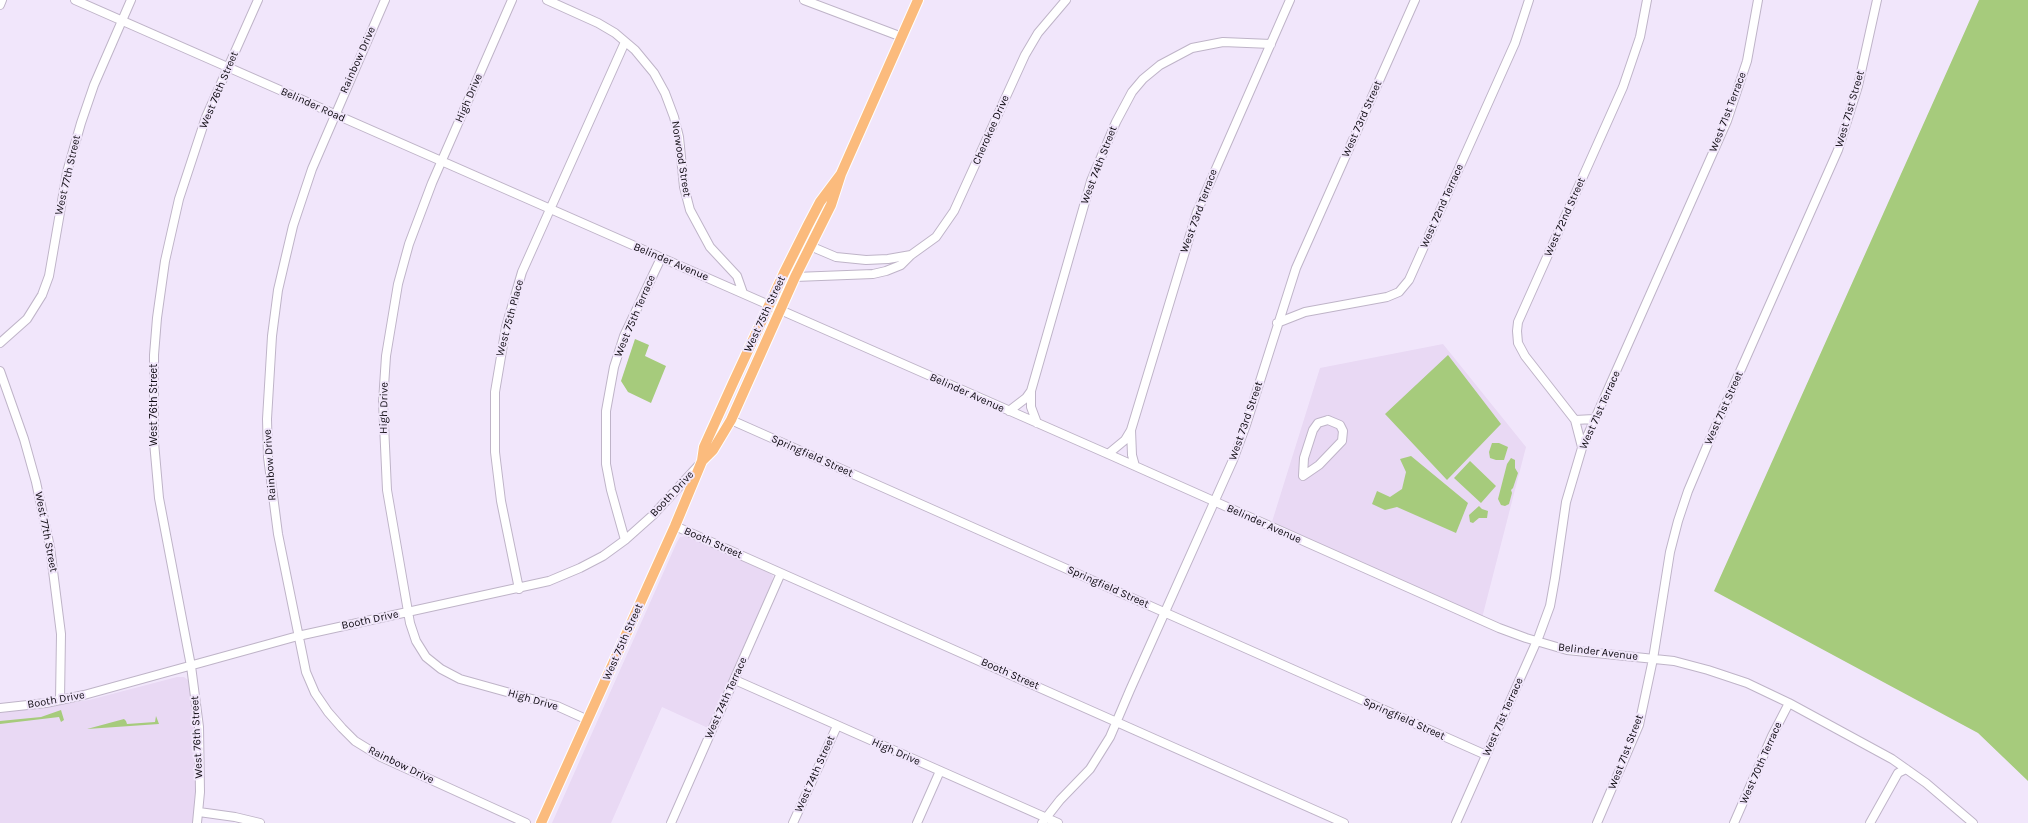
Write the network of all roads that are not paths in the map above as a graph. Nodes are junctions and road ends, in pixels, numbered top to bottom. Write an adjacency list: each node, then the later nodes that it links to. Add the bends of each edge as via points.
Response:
1 (2, 0): 17 (street)
2 (75, 0): 18 (street, Belinder Road)
3 (131, 0): 18 (street, West 77th Street)
4 (258, 0): 22 (street, West 76th Street)
5 (385, 0): 23 (street, Rainbow Drive)
6 (512, 0): 24 (street, High Drive)
7 (547, 0): 20 (street, Norwood Street, via 598,23)
8 (804, 0): 19 (street)
9 (918, 0): 19 (main road, West 75th Street)
10 (1066, 0): 28 (street, Cherokee Drive, via 1038,33 1024,56 948,223 936,237)
11 (1290, 0): 21 (street, West 73rd Terrace)
12 (1415, 0): 34 (street, West 73rd Street, via 1296,268)
13 (1529, 0): 34 (street, West 72nd Terrace, via 1515,43 1409,280 1399,292 1386,297 1305,312)
14 (1647, 0): 41 (street, West 72nd Street, via 1640,37 1623,87 1518,322 1518,343 1525,356)
15 (1758, 0): 39 (street, West 71st Terrace, via 1747,60 1727,121)
16 (1877, 0): 58 (street, West 71st Street, via 1858,86 1838,150 1707,446 1678,521 1669,559)
17 (0, 4)
18 (122, 21): 22 (street, Belinder Road); 35 (street, West 77th Street, via 94,85 81,123 67,172 48,276 42,295 27,319)
19 (902, 37): 25 (main road, West 75th Street)
20 (625, 42): 26 (street, West 75th Place); 31 (street, Norwood Street, via 644,60 665,93 679,137 684,187 690,210 710,247 737,276)
21 (1271, 44): 37 (street, West 74th Street, via 1223,42 1192,48 1160,65 1132,92 1091,181); 43 (street, West 73rd Terrace, via 1197,212)
22 (228, 68): 23 (street, Belinder Road); 59 (street, West 76th Street, via 206,117 179,199 165,261 154,355 154,442 158,498)
23 (335, 114): 24 (street, Belinder Road); 56 (street, Rainbow Drive, via 312,169 293,226 278,290 268,377 268,449 272,499)
24 (441, 161): 26 (street, Belinder Road); 54 (street, High Drive, via 417,220 398,284 391,318 384,386 382,427 387,490)
25 (840, 174): 27 (main road, West 75th Street, via 831,206); 32 (main road, West 75th Street, via 820,202)
26 (550, 209): 29 (street, Belinder Avenue); 53 (street, West 75th Place, via 514,296 504,333 495,392 495,452 499,486)
27 (810, 246): 28 (street, Cherokee Drive, via 836,257 866,260); 30 (main road, West 75th Street)
28 (911, 255): 30 (street, Cherokee Drive, via 901,265 873,274)
29 (661, 258): 31 (street, Belinder Avenue); 51 (street, West 75th Terrace, via 624,336 614,367 606,411 606,464)
30 (795, 277): 33 (main road, West 75th Street)
31 (743, 293): 32 (street, Belinder Avenue)
32 (769, 305): 33 (street, Belinder Avenue); 46 (main road, West 75th Street, via 704,447)
33 (780, 309): 38 (street, Belinder Avenue); 40 (main road, West 75th Street)
34 (1277, 324): 49 (street, West 73rd Street, via 1246,425)
35 (0, 343)
36 (0, 371): 61 (street, West 77th Street, via 24,439 50,547 61,634)
37 (1031, 391): 38 (street, West 74th Street); 42 (street, West 74th Street)
38 (1009, 411): 42 (street, Belinder Avenue)
39 (1594, 419): 41 (street); 44 (street, West 71st Terrace)
40 (730, 420): 46 (main road, West 75th Street, via 713,450); 55 (street, Springfield Street)
41 (1575, 420): 44 (street, West 72nd Street)
42 (1037, 423): 45 (street, Belinder Avenue)
43 (1131, 430): 45 (street, West 73rd Terrace, via 1122,444); 47 (street, West 73rd Terrace)
44 (1582, 448): 57 (street, West 71st Terrace, via 1566,502 1550,606)
45 (1108, 454): 47 (street, Belinder Avenue)
46 (702, 461): 50 (main road, West 75th Street); 51 (street, Booth Drive, via 653,515)
47 (1135, 466): 49 (street, Belinder Avenue)
48 (1303, 476): 48 (street, via 1319,465 1342,441 1343,431 1337,422 1322,421 1316,426 1304,458)
49 (1214, 502): 55 (street, West 73rd Street); 57 (street, Belinder Avenue, via 1499,628)
50 (675, 526): 52 (street, Booth Street); 64 (main road, West 75th Street)
51 (625, 540): 53 (street, Booth Drive, via 580,568 549,581)
52 (781, 573): 60 (street, West 74th Terrace); 65 (street, Booth Street)
53 (519, 589): 54 (street, Booth Drive)
54 (408, 612): 56 (street, Booth Drive); 64 (street, High Drive, via 420,650 441,670 460,679 557,706)
55 (1164, 612): 65 (street, West 73rd Street); 67 (street, Springfield Street)
56 (298, 636): 59 (street, Booth Drive); 74 (street, Rainbow Drive, via 306,672 315,692 328,712 355,741 381,757)
57 (1537, 642): 58 (street, Belinder Avenue, via 1580,652); 67 (street, West 71st Terrace)
58 (1653, 659): 62 (street, Belinder Avenue, via 1691,665 1733,678); 82 (street, West 71st Street, via 1639,725)
59 (191, 666): 61 (street, Booth Drive); 70 (street, West 76th Street, via 199,727)
60 (735, 680): 66 (street, High Drive); 76 (street, West 74th Terrace)
61 (60, 700): 63 (street, Booth Drive)
62 (1789, 703): 68 (street, Belinder Avenue); 83 (street, West 70th Terrace)
63 (0, 708)
64 (588, 720): 75 (main road, West 75th Street)
65 (1116, 722): 71 (street, West 73rd Street, via 1100,756); 80 (street, Booth Street)
66 (837, 726): 69 (street, High Drive); 77 (street, West 74th Street)
67 (1486, 754): 81 (street, West 71st Terrace)
68 (1906, 769): 84 (street, via 1898,774); 85 (street, Belinder Avenue)
69 (940, 771): 71 (street, High Drive); 78 (street)
70 (199, 812): 72 (street, West 76th Street); 73 (street)
71 (1044, 820): 79 (street, High Drive)
72 (198, 823)
73 (260, 823)
74 (526, 823)
75 (541, 823)
76 (671, 823)
77 (793, 823)
78 (917, 823)
79 (1058, 823)
80 (1344, 823)
81 (1456, 823)
82 (1596, 823)
83 (1734, 823)
84 (1870, 823)
85 (1973, 823)

